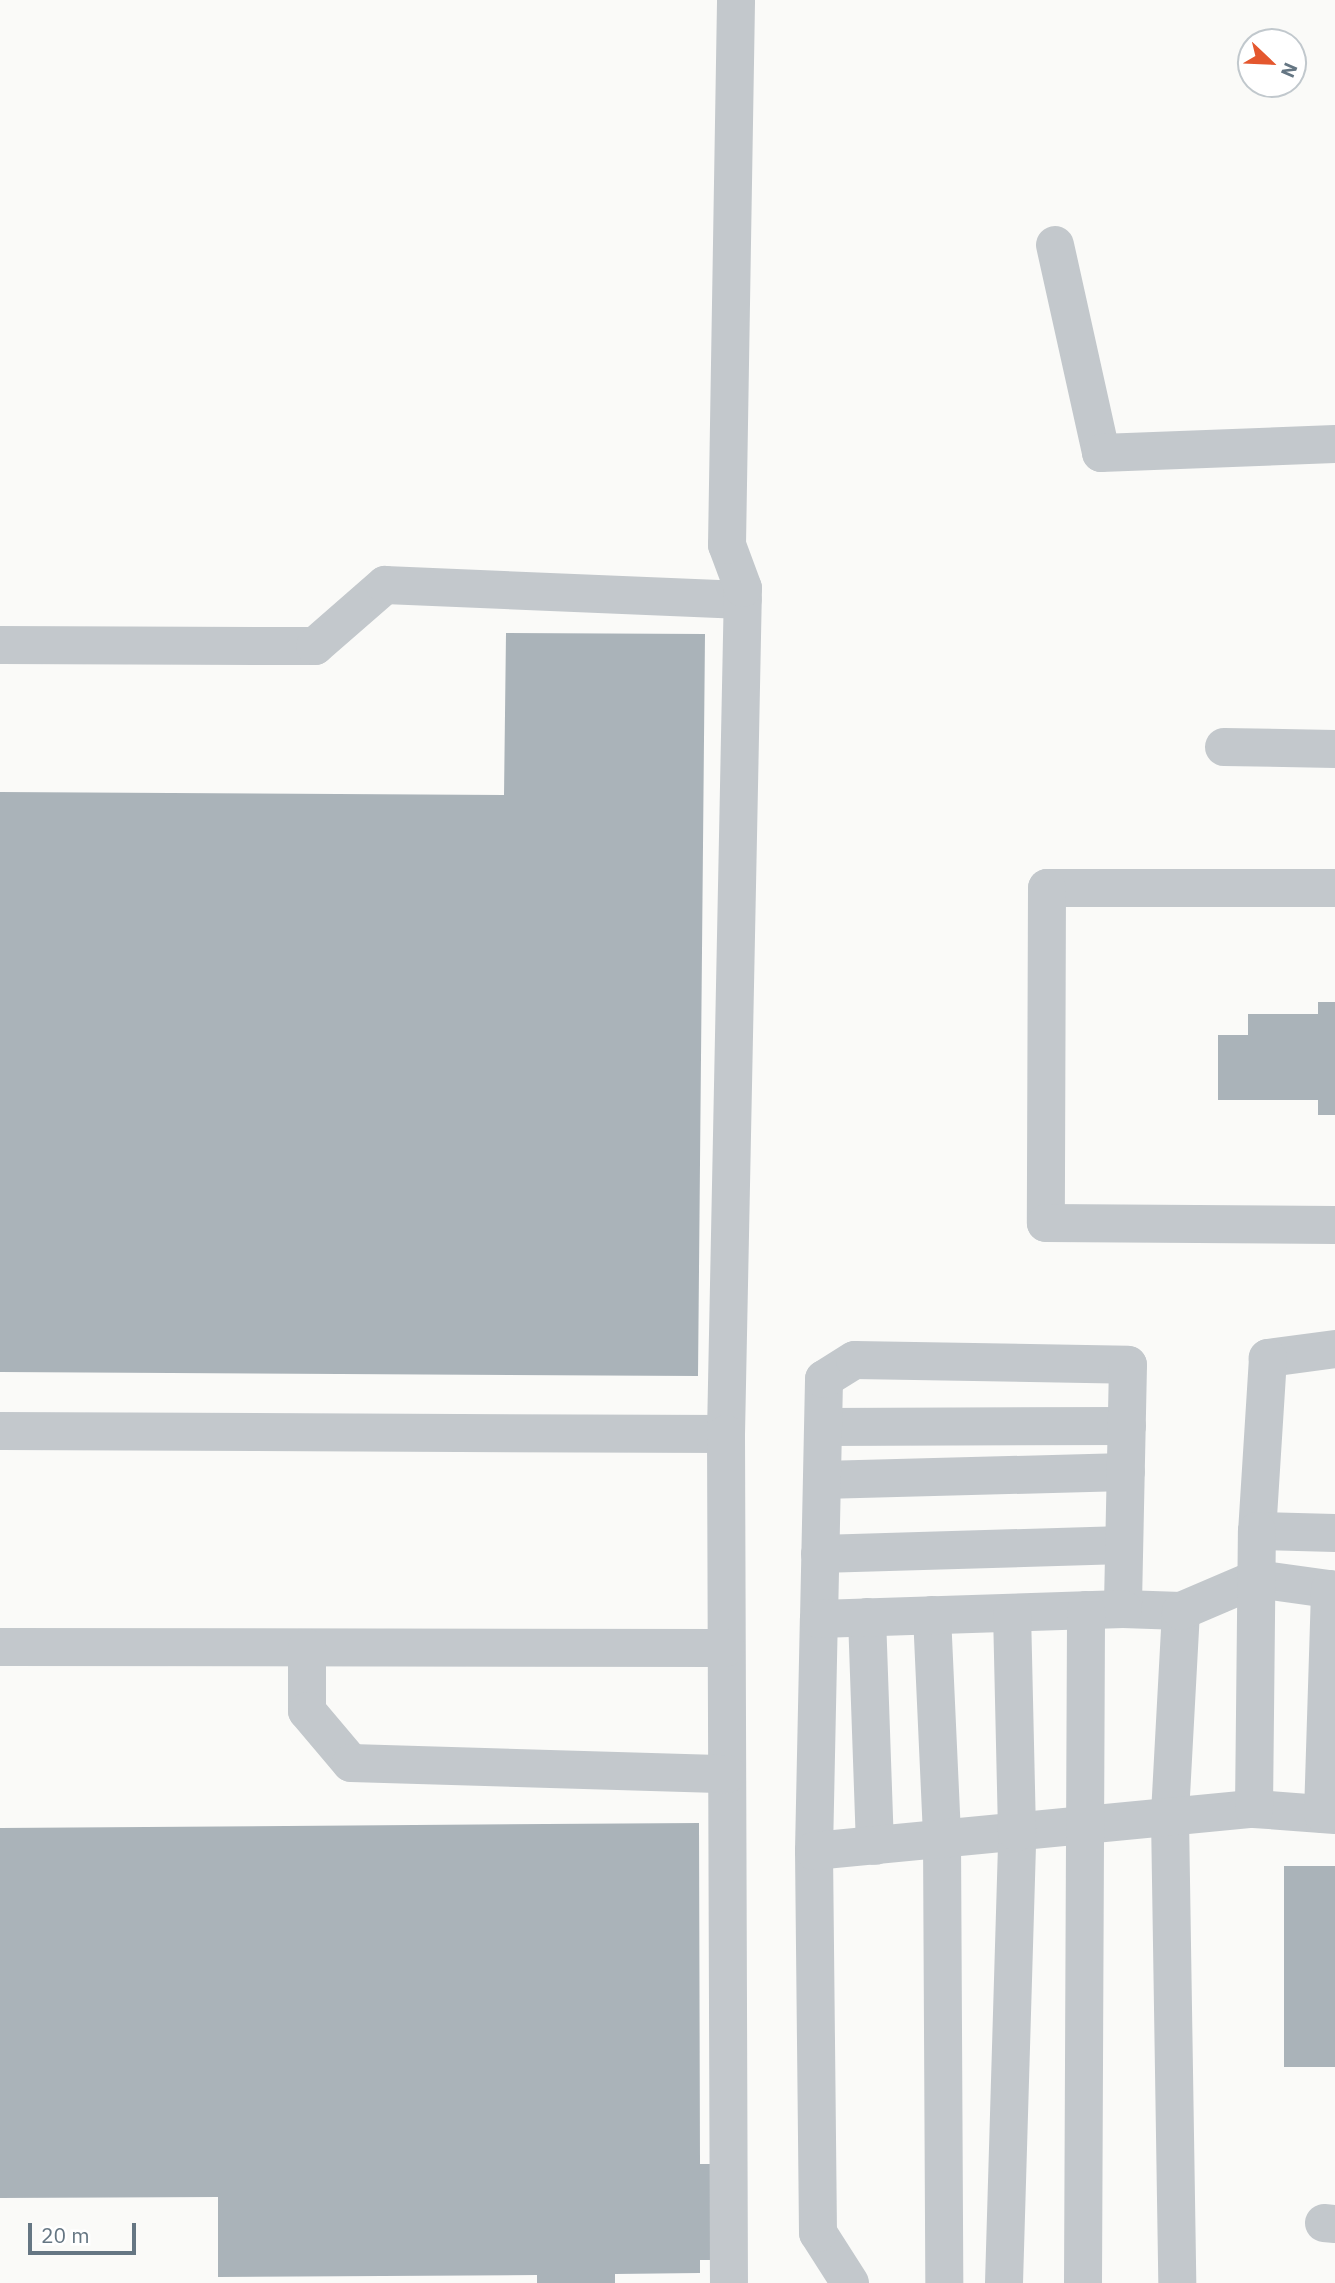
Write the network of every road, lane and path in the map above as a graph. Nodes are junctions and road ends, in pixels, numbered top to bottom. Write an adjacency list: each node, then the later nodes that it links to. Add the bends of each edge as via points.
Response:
1 (736, 0): 4 (lane, via 727,545)
2 (1055, 245): 3 (lane, via 1101,453)
3 (1335, 444)
4 (743, 600): 5 (lane, via 385,585 315,646); 14 (lane)
5 (0, 645)
6 (1224, 747): 7 (lane)
7 (1335, 749)
8 (1335, 888): 9 (lane, via 1047,888 1046,1209 1046,1223)
9 (1335, 1225)
10 (1335, 1349): 17 (lane, via 1268,1357)
11 (1127, 1426): 12 (lane); 12 (lane, via 1128,1365 855,1360 824,1379); 15 (lane)
12 (824, 1427): 16 (lane)
13 (0, 1431): 14 (lane)
14 (726, 1434): 31 (lane)
15 (1126, 1472): 16 (lane); 19 (lane)
16 (822, 1480): 20 (lane)
17 (1257, 1531): 18 (lane); 21 (lane)
18 (1335, 1532)
19 (1124, 1545): 20 (lane); 23 (lane)
20 (820, 1554): 28 (lane)
21 (1256, 1579): 22 (lane); 24 (lane); 33 (lane)
22 (1332, 1590): 34 (lane)
23 (1104, 1609): 24 (lane); 25 (lane); 36 (lane)
24 (1181, 1611): 35 (lane)
25 (1012, 1613): 26 (lane); 37 (lane)
26 (932, 1615): 27 (lane); 38 (lane)
27 (867, 1617): 28 (lane); 39 (lane)
28 (819, 1619): 40 (lane)
29 (0, 1647): 30 (lane)
30 (307, 1648): 31 (lane); 32 (lane, via 307,1712 351,1763)
31 (726, 1648): 32 (lane)
32 (727, 1774): 41 (lane)
33 (1254, 1809): 34 (lane); 35 (lane)
34 (1329, 1815)
35 (1170, 1817): 36 (lane); 46 (lane)
36 (1087, 1825): 37 (lane); 45 (lane)
37 (1017, 1832): 38 (lane); 44 (lane)
38 (942, 1839): 39 (lane); 43 (lane)
39 (875, 1846): 40 (lane)
40 (814, 1852): 42 (lane, via 818,2233)
41 (729, 2283)
42 (850, 2283)
43 (944, 2283)
44 (1004, 2283)
45 (1083, 2283)
46 (1177, 2283)

